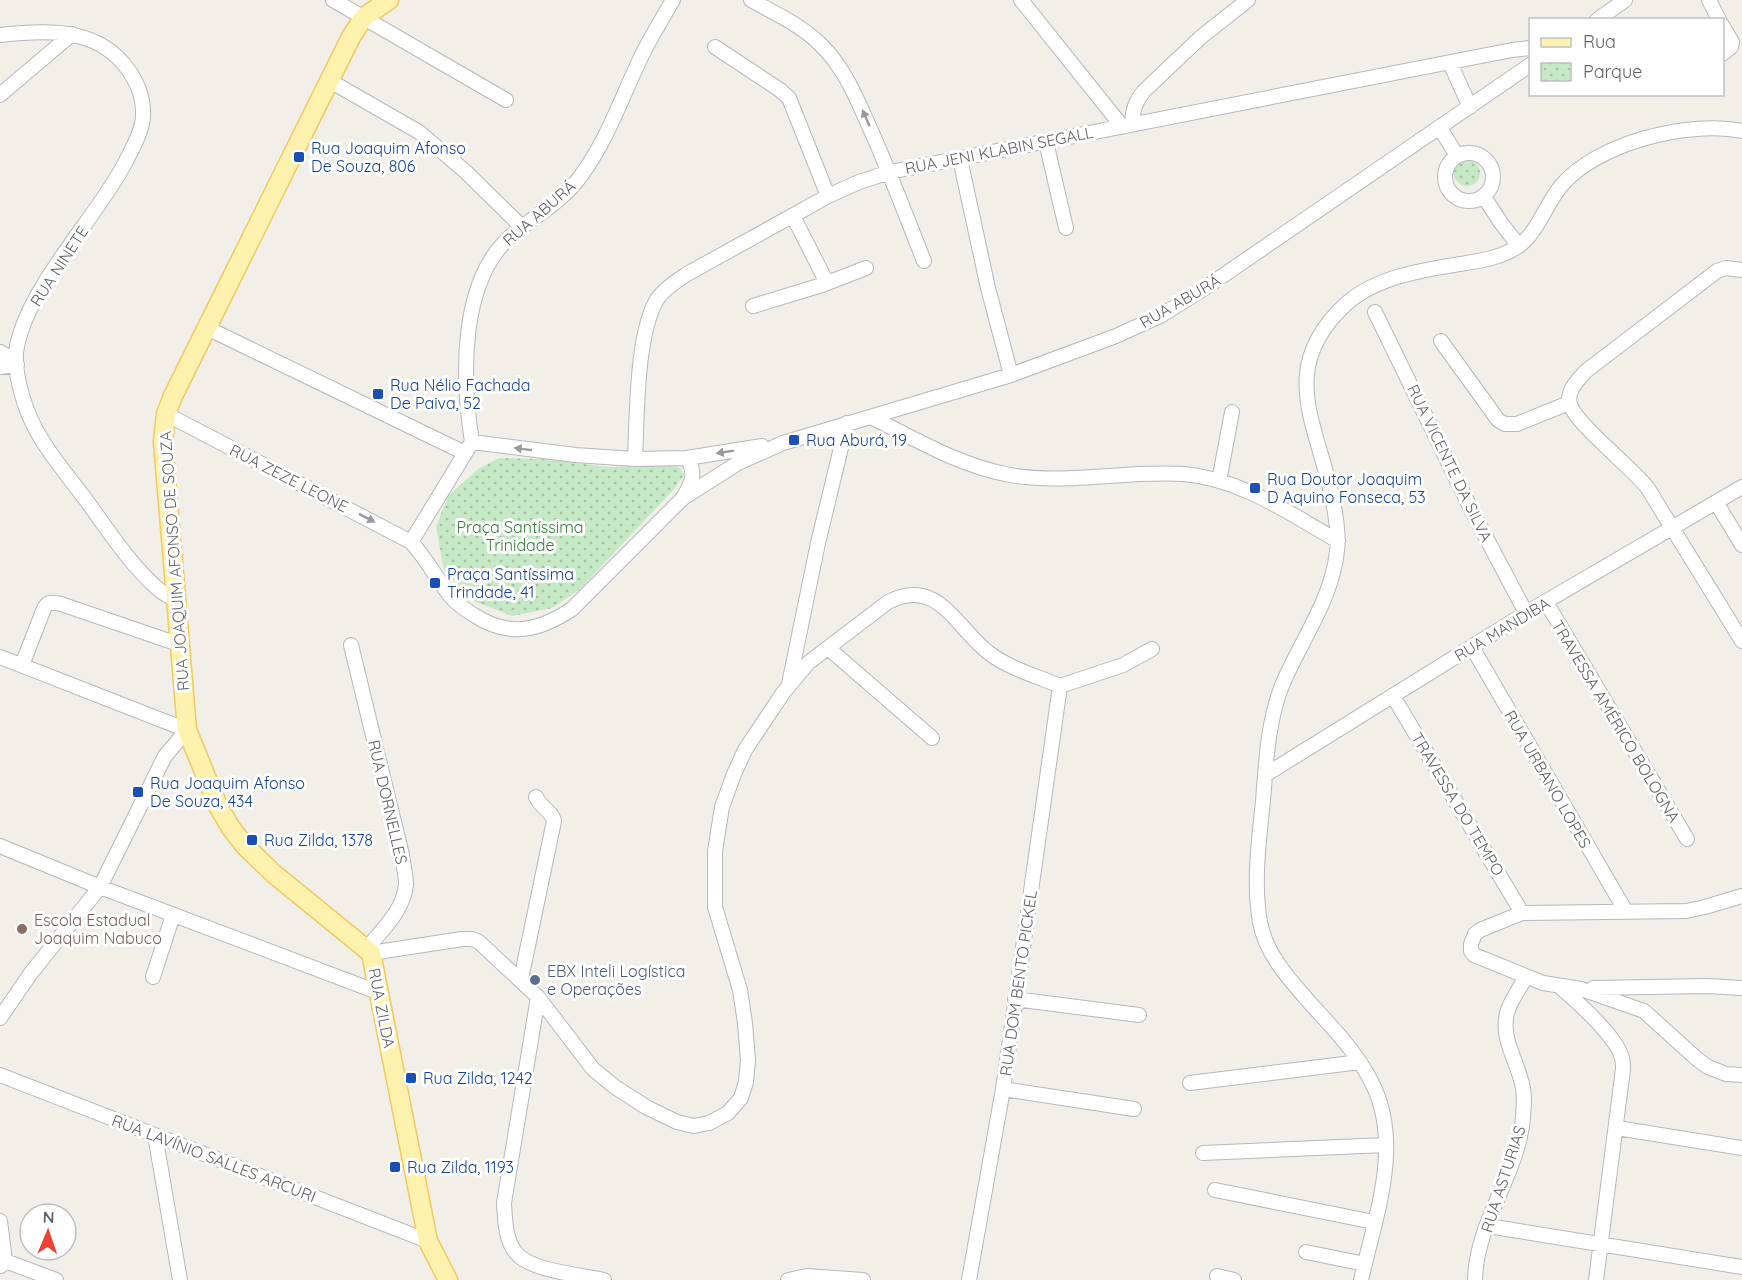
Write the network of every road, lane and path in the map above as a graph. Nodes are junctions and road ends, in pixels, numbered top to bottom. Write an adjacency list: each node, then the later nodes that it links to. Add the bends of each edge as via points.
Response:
1 (333, 0): 9 (street)
2 (389, 0): 9 (main road, RUA JOAQUIM AFONSO DE SOUZA)
3 (673, 0): 34 (street, RUA ABURÁ, via 582,176 569,192)
4 (751, 0): 30 (street, one-way to 4, via 836,62 819,42)
5 (1022, 0): 24 (street)
6 (1248, 0): 24 (street, via 1201,37 1144,91)
7 (1625, 0): 10 (street)
8 (1709, 0): 11 (street)
9 (364, 17): 20 (main road, RUA JOAQUIM AFONSO DE SOUZA); 22 (street)
10 (1600, 18)
11 (1718, 18)
12 (1724, 28): 17 (street, via 1732,42)
13 (0, 34): 14 (street, RUA NINETE)
14 (72, 34): 21 (street); 46 (street, RUA NINETE, via 119,58 141,92 143,118 116,179 32,308 17,348)
15 (715, 47): 31 (street, via 789,98)
16 (1529, 48): 18 (street, RUA JENI KLABIN SEGALL)
17 (1724, 52)
18 (1450, 63): 23 (street); 24 (street, RUA JENI KLABIN SEGALL)
19 (1529, 66): 23 (street, RUA ABURÁ)
20 (330, 81): 34 (street, via 419,132); 43 (main road, RUA JOAQUIM AFONSO DE SOUZA)
21 (0, 95)
22 (506, 100)
23 (1470, 107): 25 (street, RUA ABURÁ)
24 (1127, 124): 27 (street, RUA JENI KLABIN SEGALL)
25 (1440, 128): 28 (street); 48 (street, RUA ABURÁ, via 1160,316)
26 (1742, 131): 36 (street, via 1683,131 1607,152 1565,181)
27 (1046, 142): 29 (street, RUA JENI KLABIN SEGALL); 35 (street)
28 (1457, 156): 32 (street, via 1472,153 1490,164 1493,185); 32 (street, via 1447,166 1447,187 1463,201)
29 (960, 159): 30 (street, RUA JENI KLABIN SEGALL); 48 (street)
30 (890, 172): 31 (street, RUA JENI KLABIN SEGALL); 37 (street)
31 (828, 196): 33 (street, RUA JENI KLABIN SEGALL)
32 (1484, 196): 36 (street)
33 (793, 216): 40 (street); 57 (street, RUA JENI KLABIN SEGALL, via 687,274 659,297 649,316 643,346)
34 (522, 227): 55 (street, RUA ABURÁ, via 488,263 471,308 466,391)
35 (1066, 228)
36 (1519, 246): 63 (street, via 1502,255 1425,270 1364,290 1316,342 1305,386 1332,491)
37 (924, 261)
38 (866, 268): 40 (street)
39 (1742, 270): 49 (street, via 1717,271 1586,371 1572,389)
40 (827, 283): 41 (street)
41 (753, 306)
42 (1375, 312): 68 (street, RUA VICENTE DA SILVA)
43 (207, 328): 51 (main road, RUA JOAQUIM AFONSO DE SOUZA); 55 (street)
44 (1441, 340): 49 (street, via 1504,424 1517,424)
45 (0, 352): 46 (street)
46 (17, 363): 47 (street); 66 (street, RUA NINETE, via 29,413 49,450 126,554 158,590)
47 (0, 367)
48 (1011, 375): 52 (street, RUA ABURÁ)
49 (1569, 403): 62 (street, via 1587,427 1640,478)
50 (1232, 412): 58 (street)
51 (166, 414): 64 (street, RUA ZEZE LEONE, one-way to 64); 66 (main road, RUA JOAQUIM AFONSO DE SOUZA, via 163,442)
52 (871, 417): 53 (street, RUA ABURÁ); 58 (street, via 961,461 1011,475 1156,473)
53 (847, 423): 54 (street, RUA ABURÁ); 77 (street)
54 (783, 443): 56 (street, RUA ABURÁ, one-way to 56); 60 (street, RUA ABURÁ, via 738,462)
55 (469, 448): 57 (street, RUA ABURÁ, one-way to 55); 64 (street)
56 (687, 458): 57 (street, RUA ABURÁ); 60 (street, RUA ABURÁ, via 694,477)
57 (635, 459)
58 (1219, 481): 63 (street, via 1264,498)
59 (1742, 487): 61 (street, RUA MANDIBA)
60 (683, 498): 64 (street, RUA ABURÁ, via 572,609 554,621 523,630 499,628 479,619 452,598)
61 (1716, 502): 62 (street, RUA MANDIBA); 65 (street)
62 (1673, 527): 67 (street, RUA MANDIBA); 69 (street)
63 (1338, 541): 82 (street, via 1333,573 1320,607 1276,700)
64 (411, 542)
65 (1742, 546)
66 (176, 600): 70 (main road, RUA JOAQUIM AFONSO DE SOUZA)
67 (1546, 602): 68 (street, RUA MANDIBA); 84 (street, TRAVESSA AMÉRICO BOLOGNA)
68 (1526, 613): 72 (street, RUA MANDIBA)
69 (1742, 641)
70 (181, 645): 76 (street, via 50,602); 80 (main road, RUA JOAQUIM AFONSO DE SOUZA)
71 (351, 645): 91 (street, RUA DORNELLES, via 406,884 395,914)
72 (1472, 647): 79 (street, RUA MANDIBA); 88 (street, RUA URBANO LOPES)
73 (828, 648): 77 (street); 78 (street, via 898,597 926,596 938,601 990,654); 81 (street)
74 (1152, 649): 78 (street, via 1123,665)
75 (0, 657): 76 (street)
76 (22, 664): 80 (street)
77 (788, 686): 99 (street, via 745,750 722,807 717,835 716,907 740,990 745,1023 748,1060 741,1098 728,1113 694,1126 646,1107 593,1069)
78 (1060, 686): 100 (street, RUA DOM BENTO PICKEL)
79 (1394, 696): 82 (street, RUA MANDIBA); 89 (street, TRAVESSA DO TEMPO)
80 (187, 730): 86 (street, via 165,756); 91 (main road, RUA ZILDA, via 218,806 248,849)
81 (932, 738)
82 (1265, 775): 103 (street, via 1258,856 1258,904 1264,937 1289,978)
83 (536, 797): 94 (street, via 554,821)
84 (1687, 839)
85 (0, 846): 86 (street)
86 (99, 887): 90 (street); 102 (street)
87 (1742, 896): 88 (street, via 1686,911)
88 (1625, 910): 89 (street)
89 (1522, 913): 93 (street, via 1480,930 1475,934 1471,951)
90 (173, 915): 92 (street); 98 (street)
91 (369, 950): 94 (street, via 472,939); 98 (main road, RUA ZILDA)
92 (153, 977)
93 (1526, 977): 95 (street); 117 (street, RUA ASTURIAS, via 1509,1007 1505,1028 1508,1049 1521,1079 1523,1118 1519,1142)
94 (521, 979): 99 (street)
95 (1559, 986): 97 (street); 109 (street, via 1584,1008 1621,1055)
96 (1742, 988): 97 (street)
97 (1581, 989): 104 (street, via 1644,1011 1708,1067 1726,1074)
98 (380, 993): 118 (main road, RUA ZILDA)
99 (538, 997): 128 (street, via 504,1203 506,1224 516,1253 527,1261)
100 (1015, 999): 101 (street); 107 (street, RUA DOM BENTO PICKEL)
101 (1138, 1015)
102 (0, 1018)
103 (1360, 1062): 106 (street); 111 (street, via 1382,1106)
104 (1742, 1074)
105 (0, 1075): 110 (street, RUA LAVÍNIO SALLES ARCURI)
106 (1190, 1083)
107 (1003, 1089): 108 (street); 131 (street, RUA DOM BENTO PICKEL)
108 (1134, 1109)
109 (1617, 1128): 112 (street); 119 (street)
110 (155, 1135): 118 (street, RUA LAVÍNIO SALLES ARCURI); 126 (street)
111 (1386, 1145): 113 (street); 116 (street)
112 (1742, 1148)
113 (1203, 1153)
114 (1215, 1190): 116 (street)
115 (0, 1221): 121 (street)
116 (1374, 1222): 122 (street)
117 (1488, 1226): 119 (street); 134 (street, RUA ASTURIAS)
118 (428, 1241): 127 (main road, RUA ZILDA)
119 (1601, 1246): 123 (street); 135 (street)
120 (1306, 1252): 122 (street)
121 (2, 1262): 125 (street)
122 (1365, 1263): 133 (street)
123 (1742, 1267)
124 (1217, 1276): 132 (street)
125 (56, 1280)
126 (180, 1280)
127 (448, 1280)
128 (604, 1280)
129 (788, 1280): 130 (street, via 807,1276)
130 (863, 1280)
131 (969, 1280)
132 (1234, 1280)
133 (1361, 1280)
134 (1475, 1280)
135 (1596, 1280)

